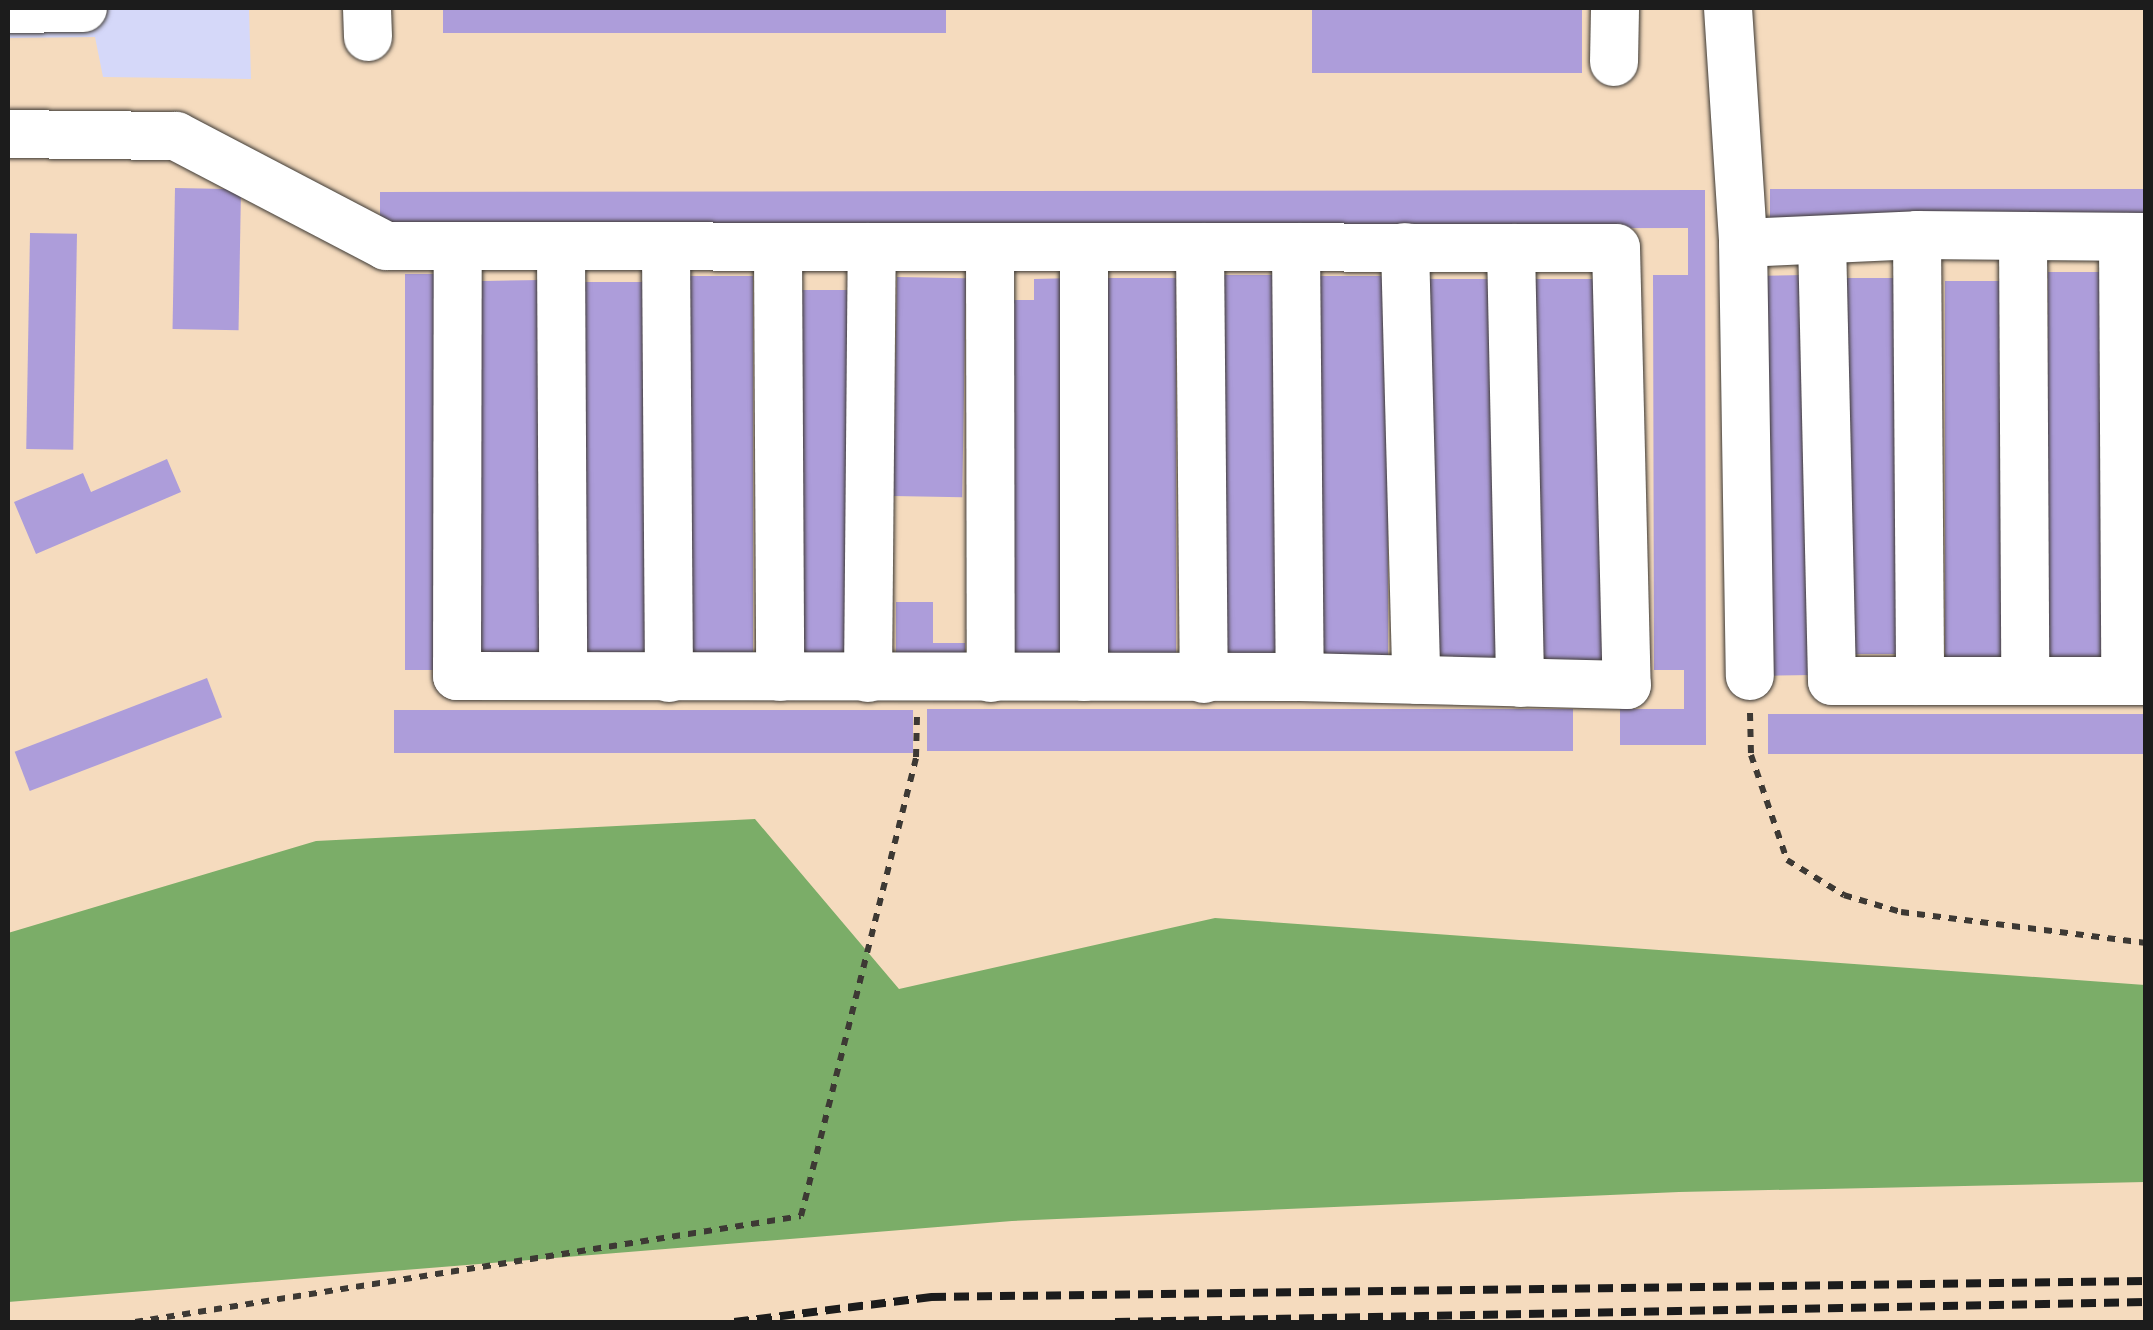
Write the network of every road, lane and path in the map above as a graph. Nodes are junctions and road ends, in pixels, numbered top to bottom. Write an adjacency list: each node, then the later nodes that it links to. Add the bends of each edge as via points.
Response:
1 (83, 8): 4 (lane)
2 (1615, 8): 5 (lane)
3 (1728, 8): 11 (lane)
4 (8, 9)
5 (1614, 62)
6 (8, 134): 17 (lane, via 176,136 386,246)
7 (1917, 234): 8 (lane); 10 (lane); 34 (lane)
8 (2023, 236): 9 (lane); 35 (lane)
9 (2134, 237): 36 (lane)
10 (1822, 240): 11 (lane); 34 (lane, via 1832,681)
11 (1743, 243): 24 (lane)
12 (872, 246): 18 (lane); 22 (lane); 29 (lane)
13 (1084, 247): 14 (lane); 18 (lane); 25 (lane)
14 (1200, 247): 15 (lane); 32 (lane)
15 (1296, 247): 16 (lane); 26 (lane)
16 (1405, 247): 19 (lane); 33 (lane)
17 (458, 248): 20 (lane); 23 (lane, via 457,676)
18 (990, 248): 31 (lane)
19 (1511, 248): 37 (lane); 37 (lane, via 1616,248 1627,685)
20 (561, 249): 21 (lane); 23 (lane)
21 (666, 249): 22 (lane); 27 (lane)
22 (778, 250): 28 (lane)
23 (564, 676): 27 (lane)
24 (1750, 676): 38 (path, via 1751,755 1787,860 1844,896 1902,912)
25 (1084, 677): 31 (lane); 32 (lane)
26 (1300, 677): 32 (lane); 33 (lane)
27 (669, 678): 28 (lane)
28 (780, 678): 29 (lane)
29 (868, 678): 30 (lane)
30 (919, 678): 31 (lane); 39 (path, via 916,758 801,1216)
31 (991, 678)
32 (1204, 679)
33 (1416, 680): 37 (lane)
34 (1920, 681): 35 (lane)
35 (2025, 682): 36 (lane)
36 (2135, 682)
37 (1520, 683)
38 (2146, 943)
39 (135, 1322)

